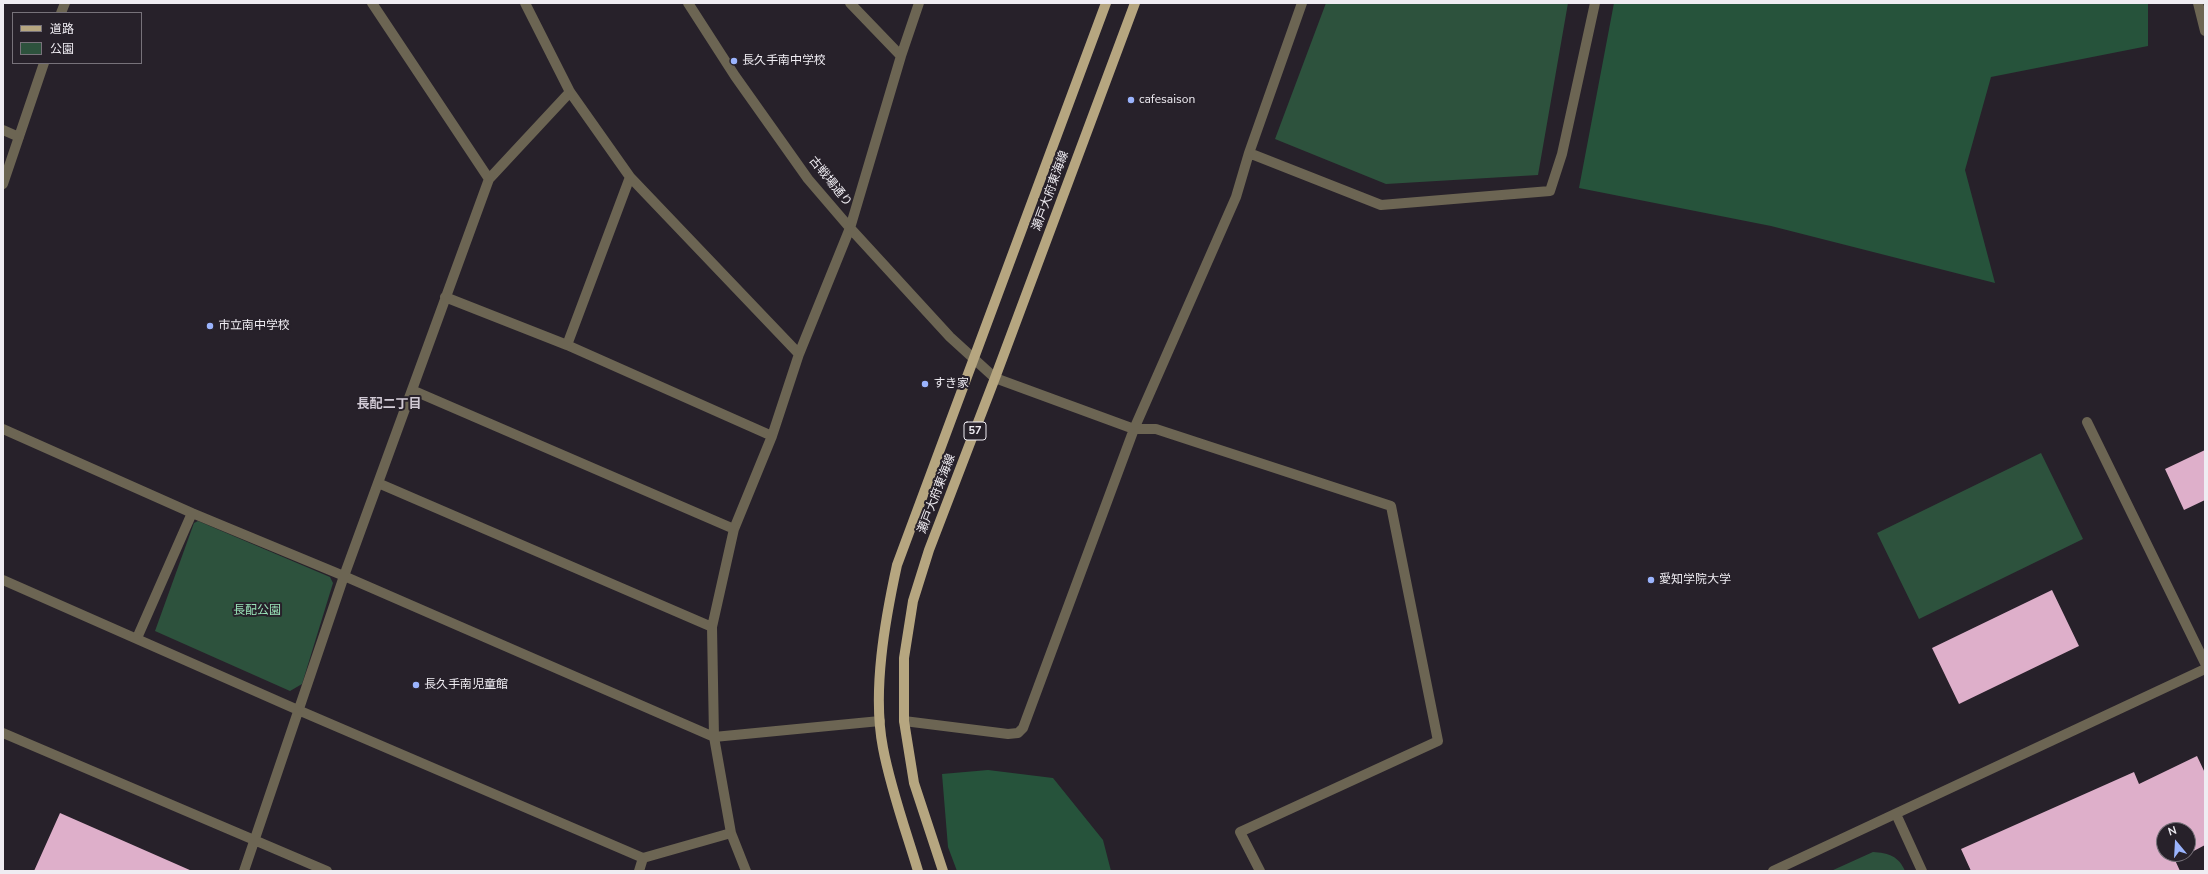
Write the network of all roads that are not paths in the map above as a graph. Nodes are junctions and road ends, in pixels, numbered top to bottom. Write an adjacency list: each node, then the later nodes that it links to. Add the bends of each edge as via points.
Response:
1 (65, 3): 12 (street)
2 (372, 3): 21 (street)
3 (525, 3): 16 (street)
4 (688, 3): 23 (street, 古戦場通り, via 715,47 808,179)
5 (850, 3): 14 (street)
6 (919, 3): 14 (street)
7 (1106, 3): 27 (main road, 瀬戸大府東海線 / 57)
8 (1135, 3): 28 (main road, 瀬戸大府東海線 / 57)
9 (1302, 3): 19 (street)
10 (1595, 3): 19 (street, via 1562,154 1550,191 1381,205)
11 (2198, 3): 13 (street)
12 (60, 12)
13 (2205, 31)
14 (901, 56): 23 (street)
15 (44, 64): 18 (street)
16 (570, 92): 20 (street); 21 (street)
17 (3, 130): 18 (street)
18 (19, 137): 22 (street)
19 (1249, 153): 32 (street, via 1236,197)
20 (630, 177): 25 (street); 26 (street)
21 (489, 179): 24 (street)
22 (3, 184)
23 (850, 228): 26 (street); 27 (street, 古戦場通り, via 945,332)
24 (445, 297): 25 (street); 29 (street)
25 (567, 345): 33 (street)
26 (799, 354): 33 (street)
27 (974, 358): 28 (street, 古戦場通り); 44 (main road, 瀬戸大府東海線 / 57, via 896,565 883,630)
28 (995, 378): 32 (street); 45 (main road, 瀬戸大府東海線 / 57, via 929,550 913,601 904,658)
29 (412, 390): 34 (street); 36 (street)
30 (2087, 422): 41 (street)
31 (3, 429): 35 (street)
32 (1134, 429): 45 (street, via 1023,728 1018,733 1008,734); 58 (street, via 1156,429 1391,506 1438,741 1240,832)
33 (772, 436): 36 (street)
34 (378, 483): 37 (street); 39 (street)
35 (192, 512): 37 (street); 40 (street)
36 (734, 529): 39 (street)
37 (344, 576): 43 (street); 47 (street)
38 (3, 580): 40 (street)
39 (712, 627): 47 (street)
40 (137, 638): 43 (street)
41 (2205, 663)
42 (2205, 669): 48 (street)
43 (298, 710): 50 (street); 51 (street)
44 (880, 721): 47 (street); 56 (main road, 瀬戸大府東海線 / 57, via 882,747 891,785)
45 (904, 721): 57 (main road, 瀬戸大府東海線 / 57, via 914,783)
46 (3, 733): 50 (street)
47 (714, 737): 49 (street)
48 (1896, 814): 59 (street); 60 (street)
49 (731, 833): 51 (street); 55 (street)
50 (255, 840): 52 (street); 53 (street)
51 (643, 858): 54 (street)
52 (244, 871)
53 (327, 871)
54 (639, 871)
55 (746, 871)
56 (918, 871)
57 (943, 871)
58 (1260, 871)
59 (1773, 871)
60 (1922, 871)

